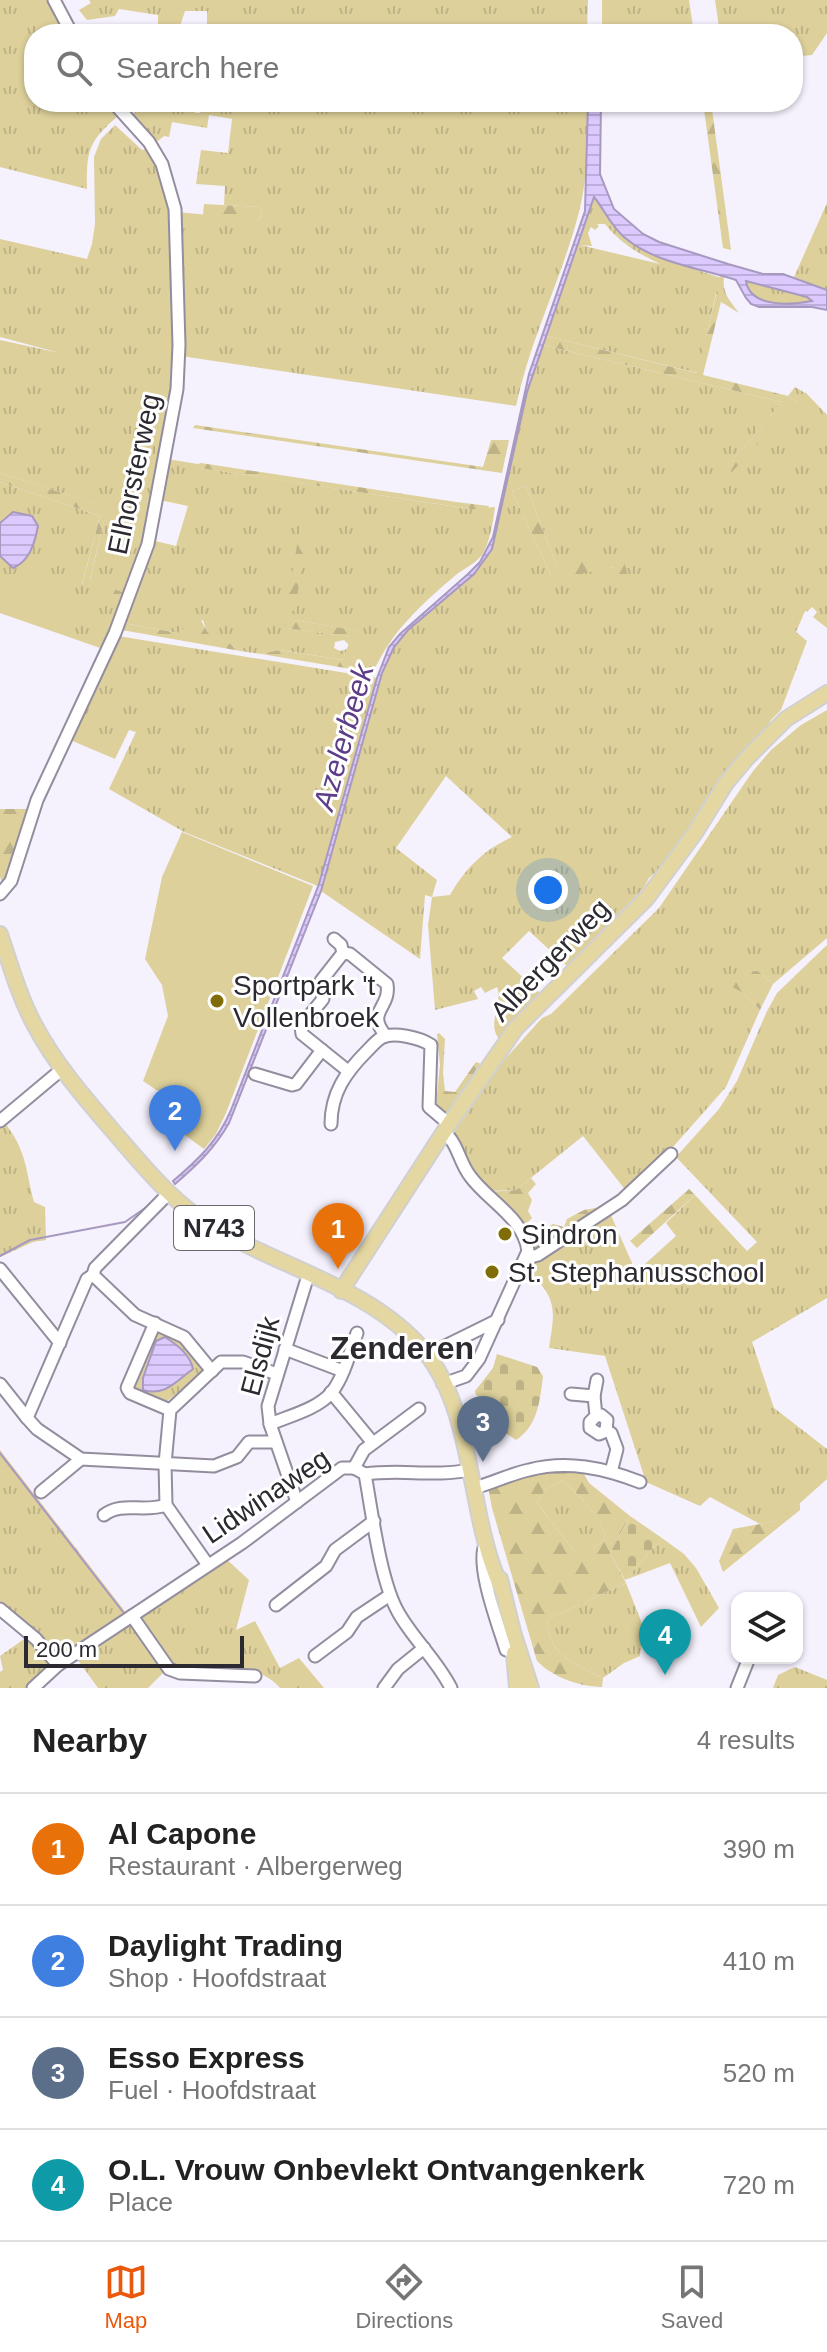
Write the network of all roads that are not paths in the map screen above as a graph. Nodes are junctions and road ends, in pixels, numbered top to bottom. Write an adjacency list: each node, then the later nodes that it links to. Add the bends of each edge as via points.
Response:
1 (54, 0): 2 (street)
2 (67, 24)
3 (122, 112): 5 (street, Elhorsterweg, via 162,164 175,209 177,389 148,544 115,633 37,800 11,881)
4 (827, 693): 16 (main road, Albergerweg, via 786,719 747,758 647,898 516,1028)
5 (0, 893)
6 (0, 934): 11 (main road, N743, via 33,1023)
7 (334, 939): 8 (street)
8 (343, 953): 9 (street, via 387,984 376,1019); 10 (street, via 321,981 323,999 301,1026 302,1034)
9 (386, 1036): 12 (street); 16 (street, via 431,1045 429,1107)
10 (322, 1050): 12 (street); 13 (street, via 296,1084)
11 (61, 1070): 14 (street); 18 (main road, N743)
12 (348, 1071): 15 (street, via 337,1091)
13 (255, 1074)
14 (0, 1121)
15 (331, 1124)
16 (446, 1128): 19 (street, via 473,1181 521,1230); 23 (main road, Albergerweg)
17 (671, 1154): 19 (street, via 622,1200)
18 (169, 1193): 21 (street); 23 (main road, N743, via 216,1229)
19 (527, 1258): 24 (street)
20 (0, 1269): 27 (street)
21 (93, 1275): 25 (street, via 135,1315); 27 (street)
22 (306, 1282): 28 (street, Elsdijk)
23 (341, 1291): 29 (main road, N743, via 390,1318)
24 (498, 1320): 29 (street); 35 (street, via 472,1370)
25 (150, 1322): 30 (street, via 184,1337); 40 (street, via 127,1388)
26 (357, 1333): 31 (street)
27 (60, 1343): 41 (street)
28 (285, 1349): 31 (street); 32 (street, Elsdijk)
29 (427, 1355): 35 (main road, N743)
30 (212, 1371): 32 (street, via 231,1361); 40 (street)
31 (343, 1371): 36 (street)
32 (277, 1374): 42 (street, Elsdijk, via 268,1406)
33 (597, 1380): 38 (street)
34 (0, 1384): 41 (street)
35 (443, 1384): 48 (main road, N743)
36 (331, 1392): 42 (street); 44 (street)
37 (571, 1394): 38 (street)
38 (594, 1396): 49 (street, via 592,1431 611,1433 617,1449)
39 (419, 1409): 44 (street, Lidwinaweg)
40 (170, 1410): 46 (street)
41 (27, 1418): 45 (street)
42 (270, 1424): 43 (street, Elsdijk)
43 (276, 1442): 46 (street, via 249,1442 237,1457 220,1465); 54 (street, Elsdijk)
44 (373, 1443): 47 (street, Lidwinaweg)
45 (81, 1459): 46 (street); 53 (street)
46 (165, 1464): 55 (street)
47 (354, 1468): 50 (street); 54 (street, Lidwinaweg, via 342,1468)
48 (469, 1470): 50 (street); 52 (main road, N743)
49 (611, 1472): 51 (street); 52 (street, via 584,1466 541,1467)
50 (365, 1474): 58 (street)
51 (640, 1482)
52 (474, 1488): 56 (main road, N743)
53 (41, 1492)
54 (297, 1502): 60 (street, Lidwinaweg)
55 (166, 1505): 57 (street, via 153,1510 117,1507); 60 (street)
56 (479, 1506): 59 (main road, N743); 61 (main road, N743)
57 (104, 1515)
58 (374, 1521): 62 (street); 63 (street)
59 (486, 1542): 61 (main road, N743); 64 (street, via 483,1566)
60 (208, 1565): 66 (street, Lidwinaweg)
61 (501, 1587): 64 (main road, N743)
62 (390, 1595): 68 (street); 70 (street)
63 (276, 1605)
64 (499, 1606): 67 (main road, N743); 69 (street)
65 (0, 1609): 72 (street)
66 (132, 1616): 72 (street, Lidwinaweg); 73 (street, via 169,1669)
67 (513, 1632): 77 (main road, N743); 78 (main road, N743)
68 (424, 1648): 75 (street); 76 (street)
69 (506, 1650)
70 (315, 1656)
71 (747, 1664): 79 (street)
72 (58, 1665): 74 (street, Lidwinaweg)
73 (255, 1676)
74 (33, 1688)
75 (384, 1688)
76 (451, 1688)
77 (517, 1688)
78 (531, 1688)
79 (737, 1688)

